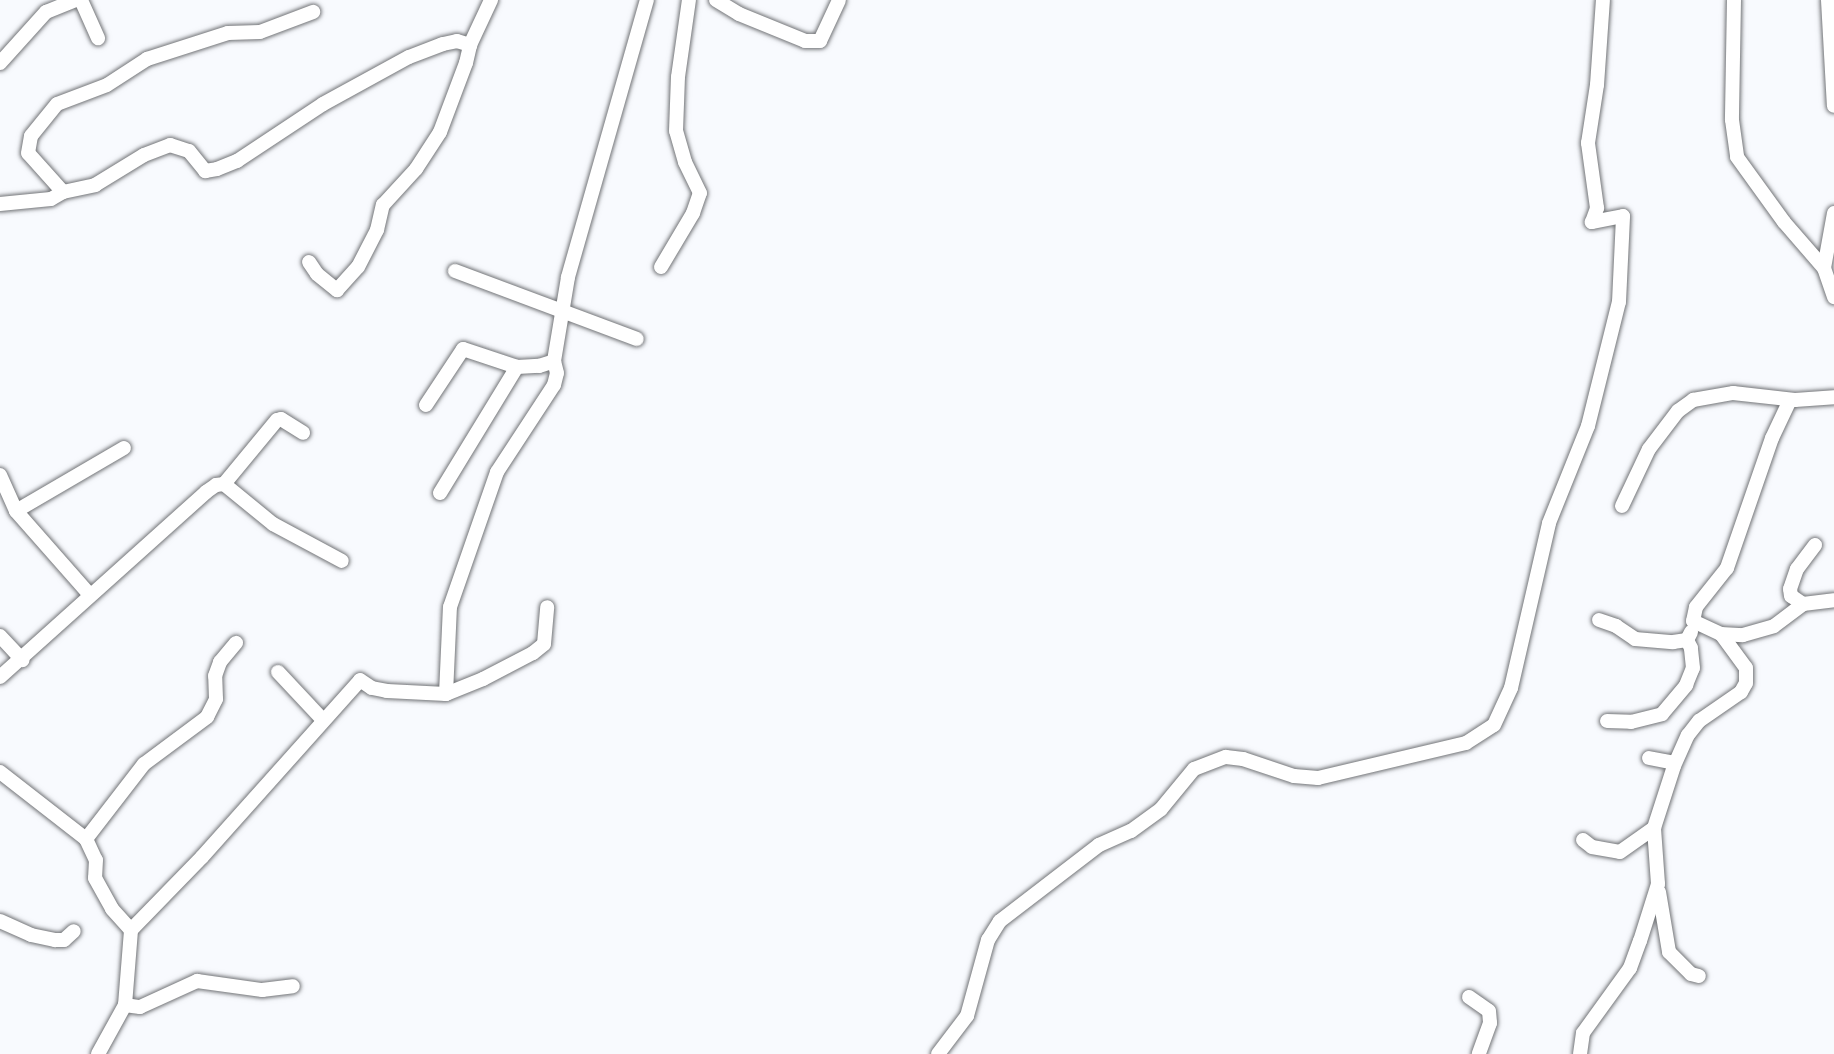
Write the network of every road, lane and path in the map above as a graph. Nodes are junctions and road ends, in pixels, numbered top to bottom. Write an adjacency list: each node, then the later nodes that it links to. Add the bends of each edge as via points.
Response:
1 (76, 0): 14 (street, via 46,12)
2 (81, 0): 12 (street)
3 (491, 0): 13 (street)
4 (648, 0): 24 (street)
5 (689, 0): 20 (street, via 676,131 700,193)
6 (716, 0): 7 (street, via 806,41 820,41)
7 (839, 0)
8 (1603, 0): 71 (street, via 1588,143 1597,208 1592,222 1623,216 1619,302 1588,426 1549,523 1511,688 1494,725 1466,743 1318,778 1226,757 1194,769 1161,809 1131,831 1099,845 1000,921 988,940 967,1016)
9 (1734, 0): 21 (street, via 1732,120 1737,158)
10 (1828, 0): 15 (street)
11 (313, 12): 16 (street, via 260,32 228,33 147,59 107,85 57,104 31,136 28,153)
12 (98, 38)
13 (470, 45): 16 (street, via 457,41 410,57 217,169 205,171 189,151 170,145 95,185); 19 (street, via 440,132 416,170 383,205 377,230 358,267 337,290)
14 (0, 63)
15 (1834, 106)
16 (63, 192): 17 (street, via 51,199)
17 (0, 204)
18 (1834, 213): 21 (street)
19 (309, 262)
20 (662, 267)
21 (1824, 268): 23 (street)
22 (455, 271): 24 (street)
23 (1834, 298)
24 (561, 310): 25 (street); 26 (street)
25 (637, 339)
26 (554, 361): 27 (street); 53 (street, via 554,385 497,472 450,607)
27 (517, 367): 30 (street, via 463,349); 35 (street)
28 (1834, 397): 29 (street)
29 (1790, 400): 36 (street, via 1733,393 1704,396 1684,405 1650,449); 45 (street, via 1772,438 1727,569 1696,607)
30 (426, 405)
31 (303, 432): 34 (street, via 277,420)
32 (124, 448): 37 (street)
33 (0, 475): 37 (street)
34 (224, 484): 39 (street, via 273,524); 40 (street, via 206,492)
35 (440, 493)
36 (1622, 506)
37 (16, 511): 40 (street)
38 (1815, 545): 42 (street, via 1797,569 1790,589 1791,596)
39 (342, 561)
40 (90, 595): 50 (street)
41 (1834, 600): 42 (street)
42 (1803, 604): 46 (street, via 1774,626 1743,635)
43 (547, 607): 53 (street, via 544,644)
44 (1599, 620): 48 (street, via 1635,639)
45 (1693, 621): 46 (street); 48 (street)
46 (1721, 634): 57 (street, via 1745,667 1746,683 1741,692 1699,721)
47 (0, 636): 50 (street)
48 (1687, 640): 55 (street, via 1693,668 1686,685 1662,714 1631,722)
49 (236, 643): 60 (street, via 220,662 216,699 207,717 144,764)
50 (22, 660): 52 (street)
51 (278, 672): 54 (street)
52 (0, 677)
53 (446, 694): 54 (street, via 387,691 360,680)
54 (322, 719): 64 (street, via 202,857)
55 (1607, 721)
56 (1649, 758): 57 (street)
57 (1675, 763): 59 (street)
58 (0, 772): 60 (street)
59 (1654, 828): 61 (street, via 1619,852 1592,847); 62 (street)
60 (86, 839): 64 (street, via 96,860 95,878 112,909)
61 (1583, 840)
62 (1658, 884): 66 (street, via 1669,953); 73 (street, via 1630,968 1583,1033)
63 (0, 920): 65 (street, via 31,935 55,940 64,940)
64 (131, 930): 69 (street)
65 (74, 931)
66 (1699, 976)
67 (293, 986): 69 (street, via 262,990 197,981 140,1007)
68 (1469, 998): 72 (street, via 1489,1011 1490,1023)
69 (125, 1004): 70 (street)
70 (98, 1054)
71 (938, 1054)
72 (1479, 1054)
73 (1580, 1054)

